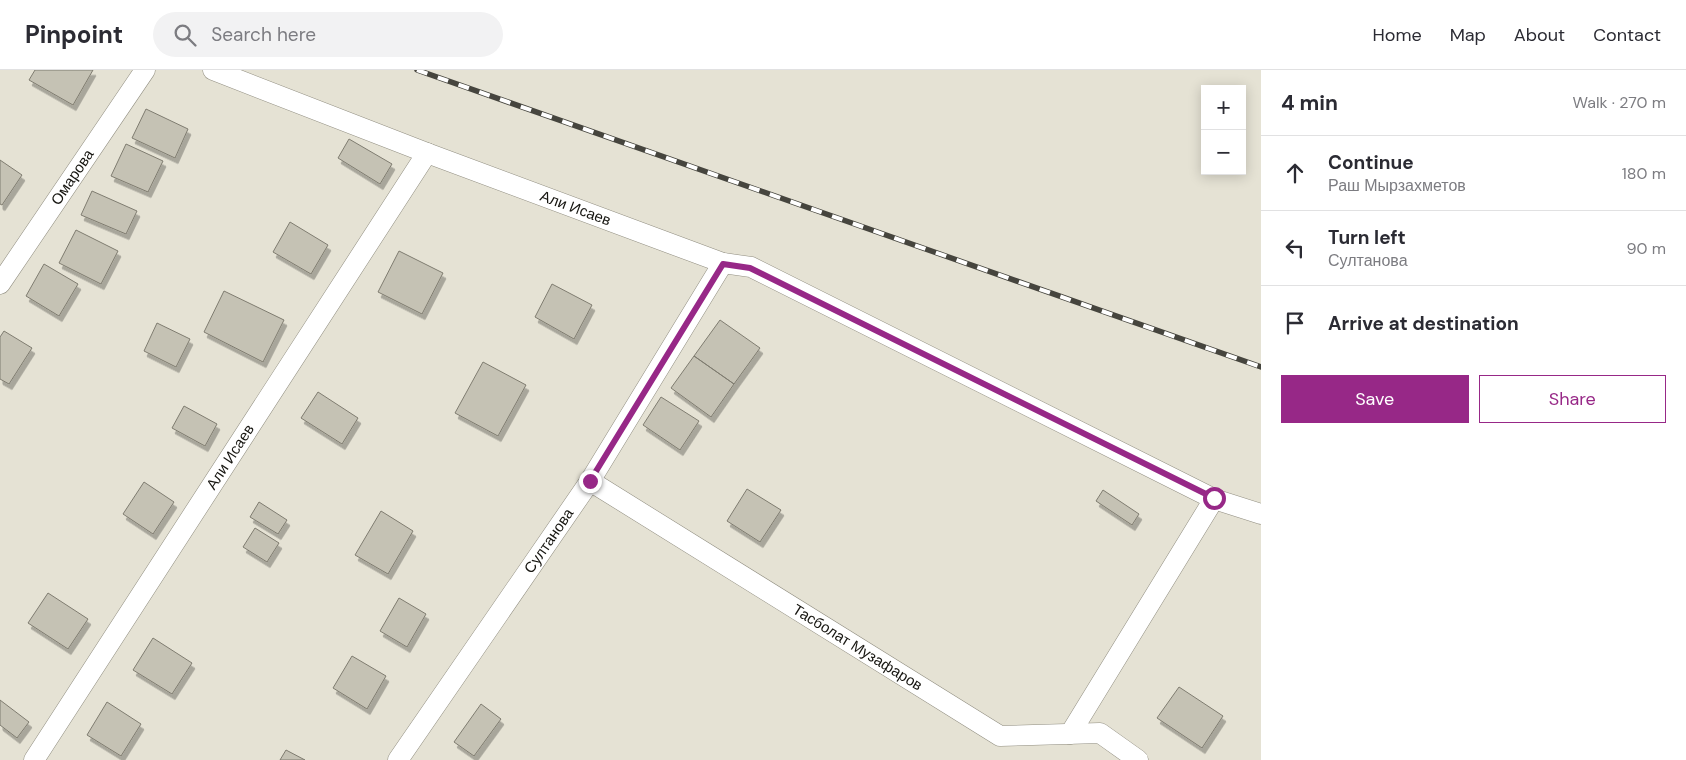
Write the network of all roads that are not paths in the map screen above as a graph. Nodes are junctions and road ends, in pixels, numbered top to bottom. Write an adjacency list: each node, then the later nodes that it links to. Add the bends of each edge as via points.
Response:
1 (145, 70): 5 (street, Омарова)
2 (214, 70): 3 (street, Али Исаев)
3 (427, 153): 4 (street, Али Исаев); 10 (street, Али Исаев)
4 (723, 264): 6 (street, Султанова); 7 (street, Али Исаев, via 750,268)
5 (0, 284)
6 (590, 481): 9 (street, Тасболат Музафаров, via 1000,736); 11 (street, Султанова)
7 (1214, 498): 8 (street, Али Исаев); 9 (street)
8 (1261, 514)
9 (1070, 734): 12 (street, Тасболат Музафаров, via 1100,733)
10 (34, 760)
11 (398, 760)
12 (1138, 760)

